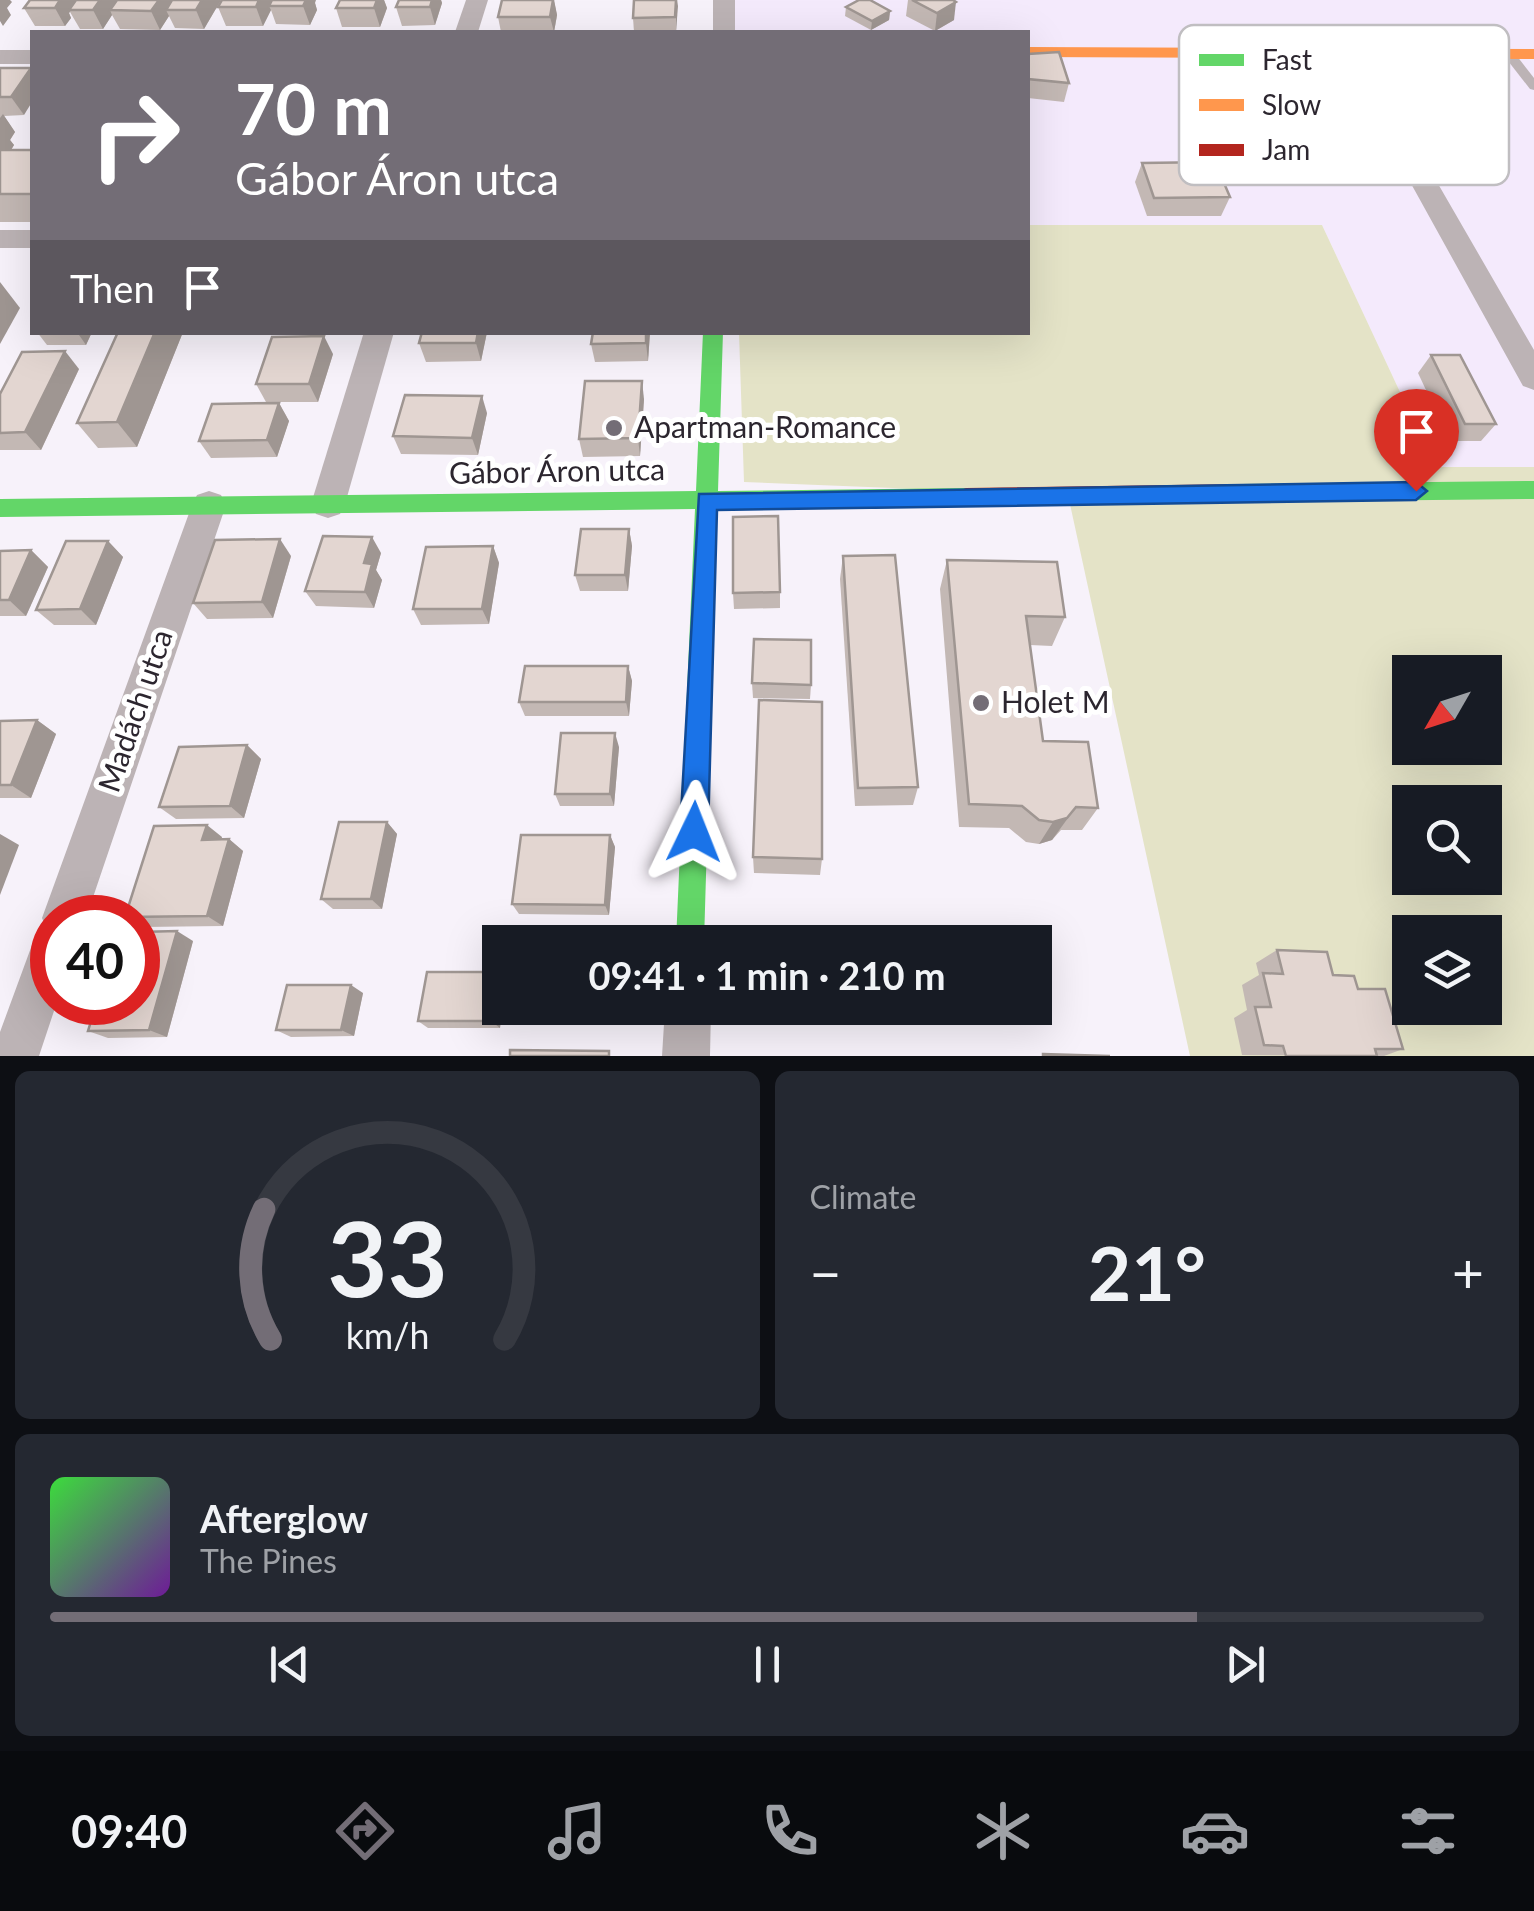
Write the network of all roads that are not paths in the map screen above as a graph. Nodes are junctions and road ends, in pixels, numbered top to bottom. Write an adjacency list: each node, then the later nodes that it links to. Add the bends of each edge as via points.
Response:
1 (477, 0): 3 (street)
2 (724, 0): 4 (street)
3 (468, 30)
4 (724, 30)
5 (1030, 52): 6 (street)
6 (1179, 53)
7 (1509, 54): 8 (street); 11 (lane)
8 (1534, 54)
9 (30, 57): 10 (street)
10 (2, 60)
11 (1534, 86)
12 (1425, 185): 17 (street)
13 (30, 239): 14 (street)
14 (0, 240)
15 (378, 335): 20 (street)
16 (713, 335): 19 (street)
17 (1534, 378)
18 (1534, 490): 19 (street, Gábor Áron utca)
19 (706, 501): 20 (street, Gábor Áron utca); 24 (street)
20 (328, 504): 21 (street, Gábor Áron utca)
21 (209, 505): 22 (street, Gábor Áron utca); 23 (street, Madách utca)
22 (0, 508)
23 (72, 895)
24 (691, 925)
25 (30, 1013): 27 (street)
26 (687, 1025): 28 (street)
27 (15, 1056)
28 (686, 1056)

